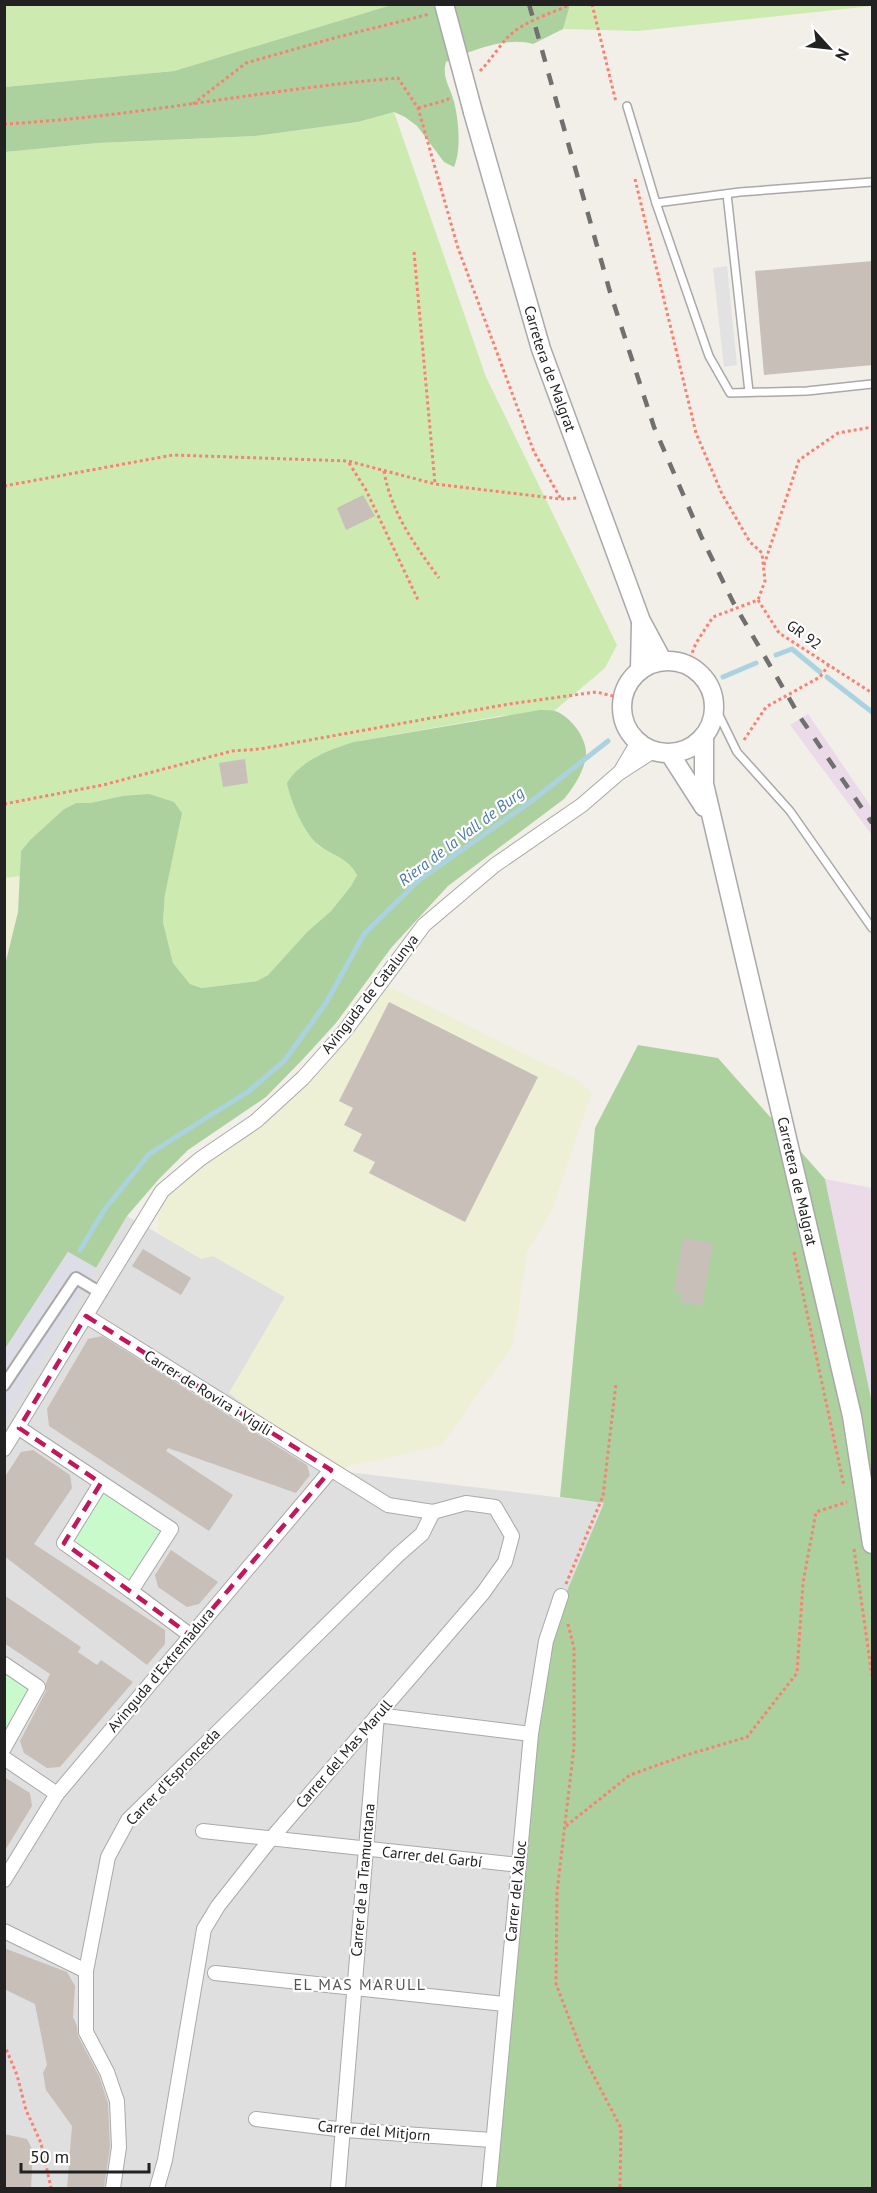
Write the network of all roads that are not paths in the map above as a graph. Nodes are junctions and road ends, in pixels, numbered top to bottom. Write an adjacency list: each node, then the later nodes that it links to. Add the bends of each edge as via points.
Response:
1 (440, 9): 8 (street, Carretera de Malgrat, bridge, via 541,349)
2 (627, 106): 5 (lane)
3 (873, 182): 4 (lane)
4 (727, 194): 5 (lane); 7 (lane)
5 (656, 203): 7 (lane, via 709,356 730,393)
6 (873, 384): 7 (lane)
7 (749, 392)
8 (641, 621): 9 (street, Carretera de Malgrat); 10 (street, Carretera de Malgrat)
9 (662, 660): 10 (street); 11 (street, via 676,660 701,673 709,684)
10 (640, 669): 13 (street, via 628,682 622,698 622,715 625,726)
11 (715, 707): 12 (street, via 712,724); 15 (lane, via 737,752 790,811)
12 (704, 736): 13 (street, via 691,747); 14 (street, Carretera de Malgrat, via 704,784)
13 (653, 749): 14 (street, Carretera de Malgrat); 16 (street, Avinguda de Catalunya, via 582,805 495,865 424,925 344,1032 303,1078 256,1121 162,1191)
14 (712, 819): 24 (street, Carretera de Malgrat, via 852,1416)
15 (873, 928)
16 (100, 1293): 17 (street, Avinguda de Catalunya); 18 (street, via 76,1278)
17 (86, 1317): 19 (street, Avinguda de Catalunya); 21 (street, Carrer de Rovira i Vigili)
18 (4, 1385)
19 (19, 1428): 20 (street, Avinguda de Catalunya); 22 (street)
20 (4, 1449)
21 (331, 1470): 23 (street, Carrer del Mas Marull, via 388,1505); 27 (street, Avinguda d'Extremadura)
22 (101, 1483): 25 (street, via 64,1543); 25 (street, via 171,1529)
23 (433, 1512): 29 (street, Carrer del Mas Marull, via 466,1503 495,1507 512,1536 505,1562 483,1593); 40 (street, Carrer d'Espronceda, via 422,1533 128,1820 108,1857)
24 (873, 1544)
25 (131, 1591): 27 (street)
26 (561, 1596): 30 (street, Carrer del Xaloc, via 546,1641)
27 (190, 1635): 33 (street, Avinguda d'Extremadura)
28 (4, 1664): 31 (street, via 38,1687)
29 (377, 1715): 30 (street); 35 (street, Carrer del Mas Marull); 36 (street, Carrer de la Tramuntana)
30 (531, 1734): 37 (street, Carrer del Xaloc)
31 (4, 1748)
32 (4, 1758): 33 (street)
33 (57, 1794): 38 (street, Avinguda d'Extremadura)
34 (203, 1831): 35 (street, Carrer del Garbí)
35 (270, 1840): 36 (street, Carrer del Garbí); 48 (street, Carrer del Mas Marull, via 204,1929)
36 (365, 1850): 37 (street, Carrer del Garbí); 42 (street, Carrer de la Tramuntana)
37 (519, 1865): 43 (street, Carrer del Xaloc)
38 (6, 1874)
39 (4, 1930): 40 (street)
40 (86, 1971): 47 (street, Carrer d'Espronceda, via 86,2032 117,2101 119,2147)
41 (215, 1973): 42 (street)
42 (354, 1987): 43 (street); 45 (street, Carrer de la Tramuntana)
43 (504, 2004): 46 (street, Carrer del Xaloc)
44 (256, 2119): 45 (street, Carrer del Mitjorn)
45 (345, 2130): 46 (street, Carrer del Mitjorn); 49 (street, Carrer de la Tramuntana)
46 (492, 2140): 50 (street, Carrer del Xaloc)
47 (113, 2188)
48 (157, 2188)
49 (338, 2188)
50 (489, 2188)

